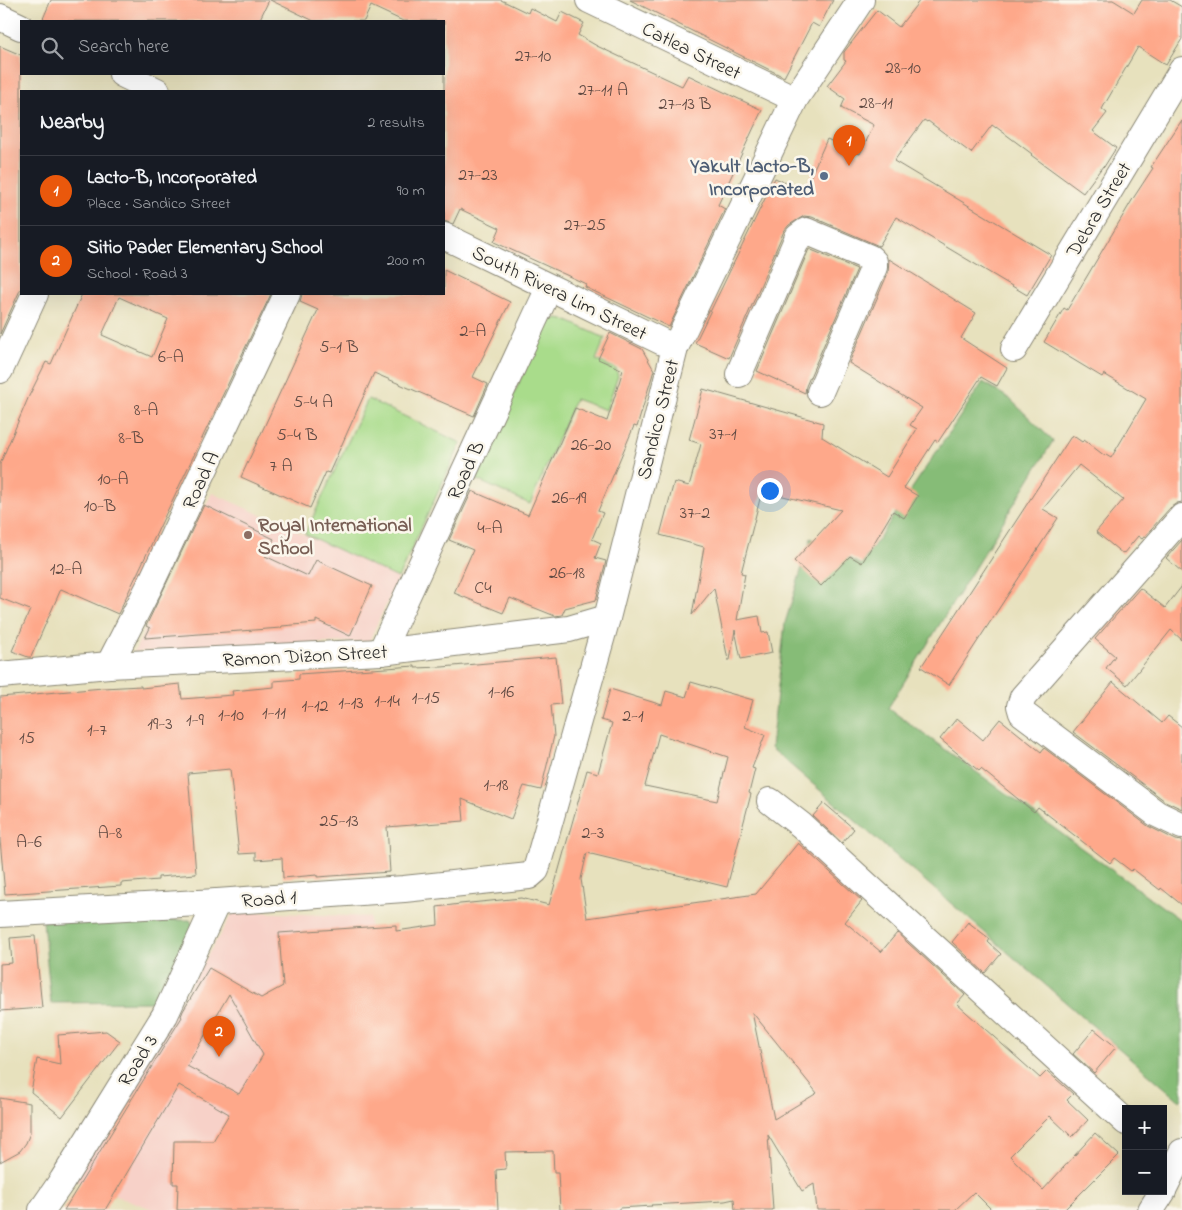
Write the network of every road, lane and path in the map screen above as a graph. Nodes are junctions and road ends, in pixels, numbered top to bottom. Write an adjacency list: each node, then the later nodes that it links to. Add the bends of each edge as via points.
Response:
1 (589, 0): 8 (street, Catlea Street)
2 (861, 0): 8 (street, Sandico Street)
3 (0, 17): 4 (street)
4 (20, 27)
5 (1182, 70): 14 (street, Debra Street)
6 (128, 81): 7 (street)
7 (154, 90)
8 (795, 99): 13 (street, Sandico Street)
9 (445, 236): 10 (street, South Rivera Lim Street)
10 (549, 288): 13 (street, South Rivera Lim Street); 20 (street, Road B)
11 (35, 295): 15 (street)
12 (287, 295): 21 (street, Road A, via 150,586)
13 (675, 348): 19 (street, Sandico Street)
14 (1014, 349)
15 (0, 370)
16 (739, 374): 17 (street, via 798,236 806,232 874,262)
17 (820, 392)
18 (1182, 518): 24 (street, via 1024,697 1020,706 1022,713 1157,814)
19 (607, 618): 20 (street, Ramon Dizon Street, via 568,629); 25 (street, Sandico Street)
20 (381, 652): 21 (street, Ramon Dizon Street)
21 (109, 665): 22 (street, Ramon Dizon Street)
22 (0, 675)
23 (770, 801): 28 (street, via 801,825)
24 (1182, 826)
25 (536, 870): 26 (street, Road 1, via 529,876 404,889)
26 (217, 902): 27 (street, Road 1); 30 (street, Road 3, via 165,1015)
27 (0, 914)
28 (1122, 1118)
29 (1171, 1176): 31 (street)
30 (42, 1210)
31 (1151, 1210)

